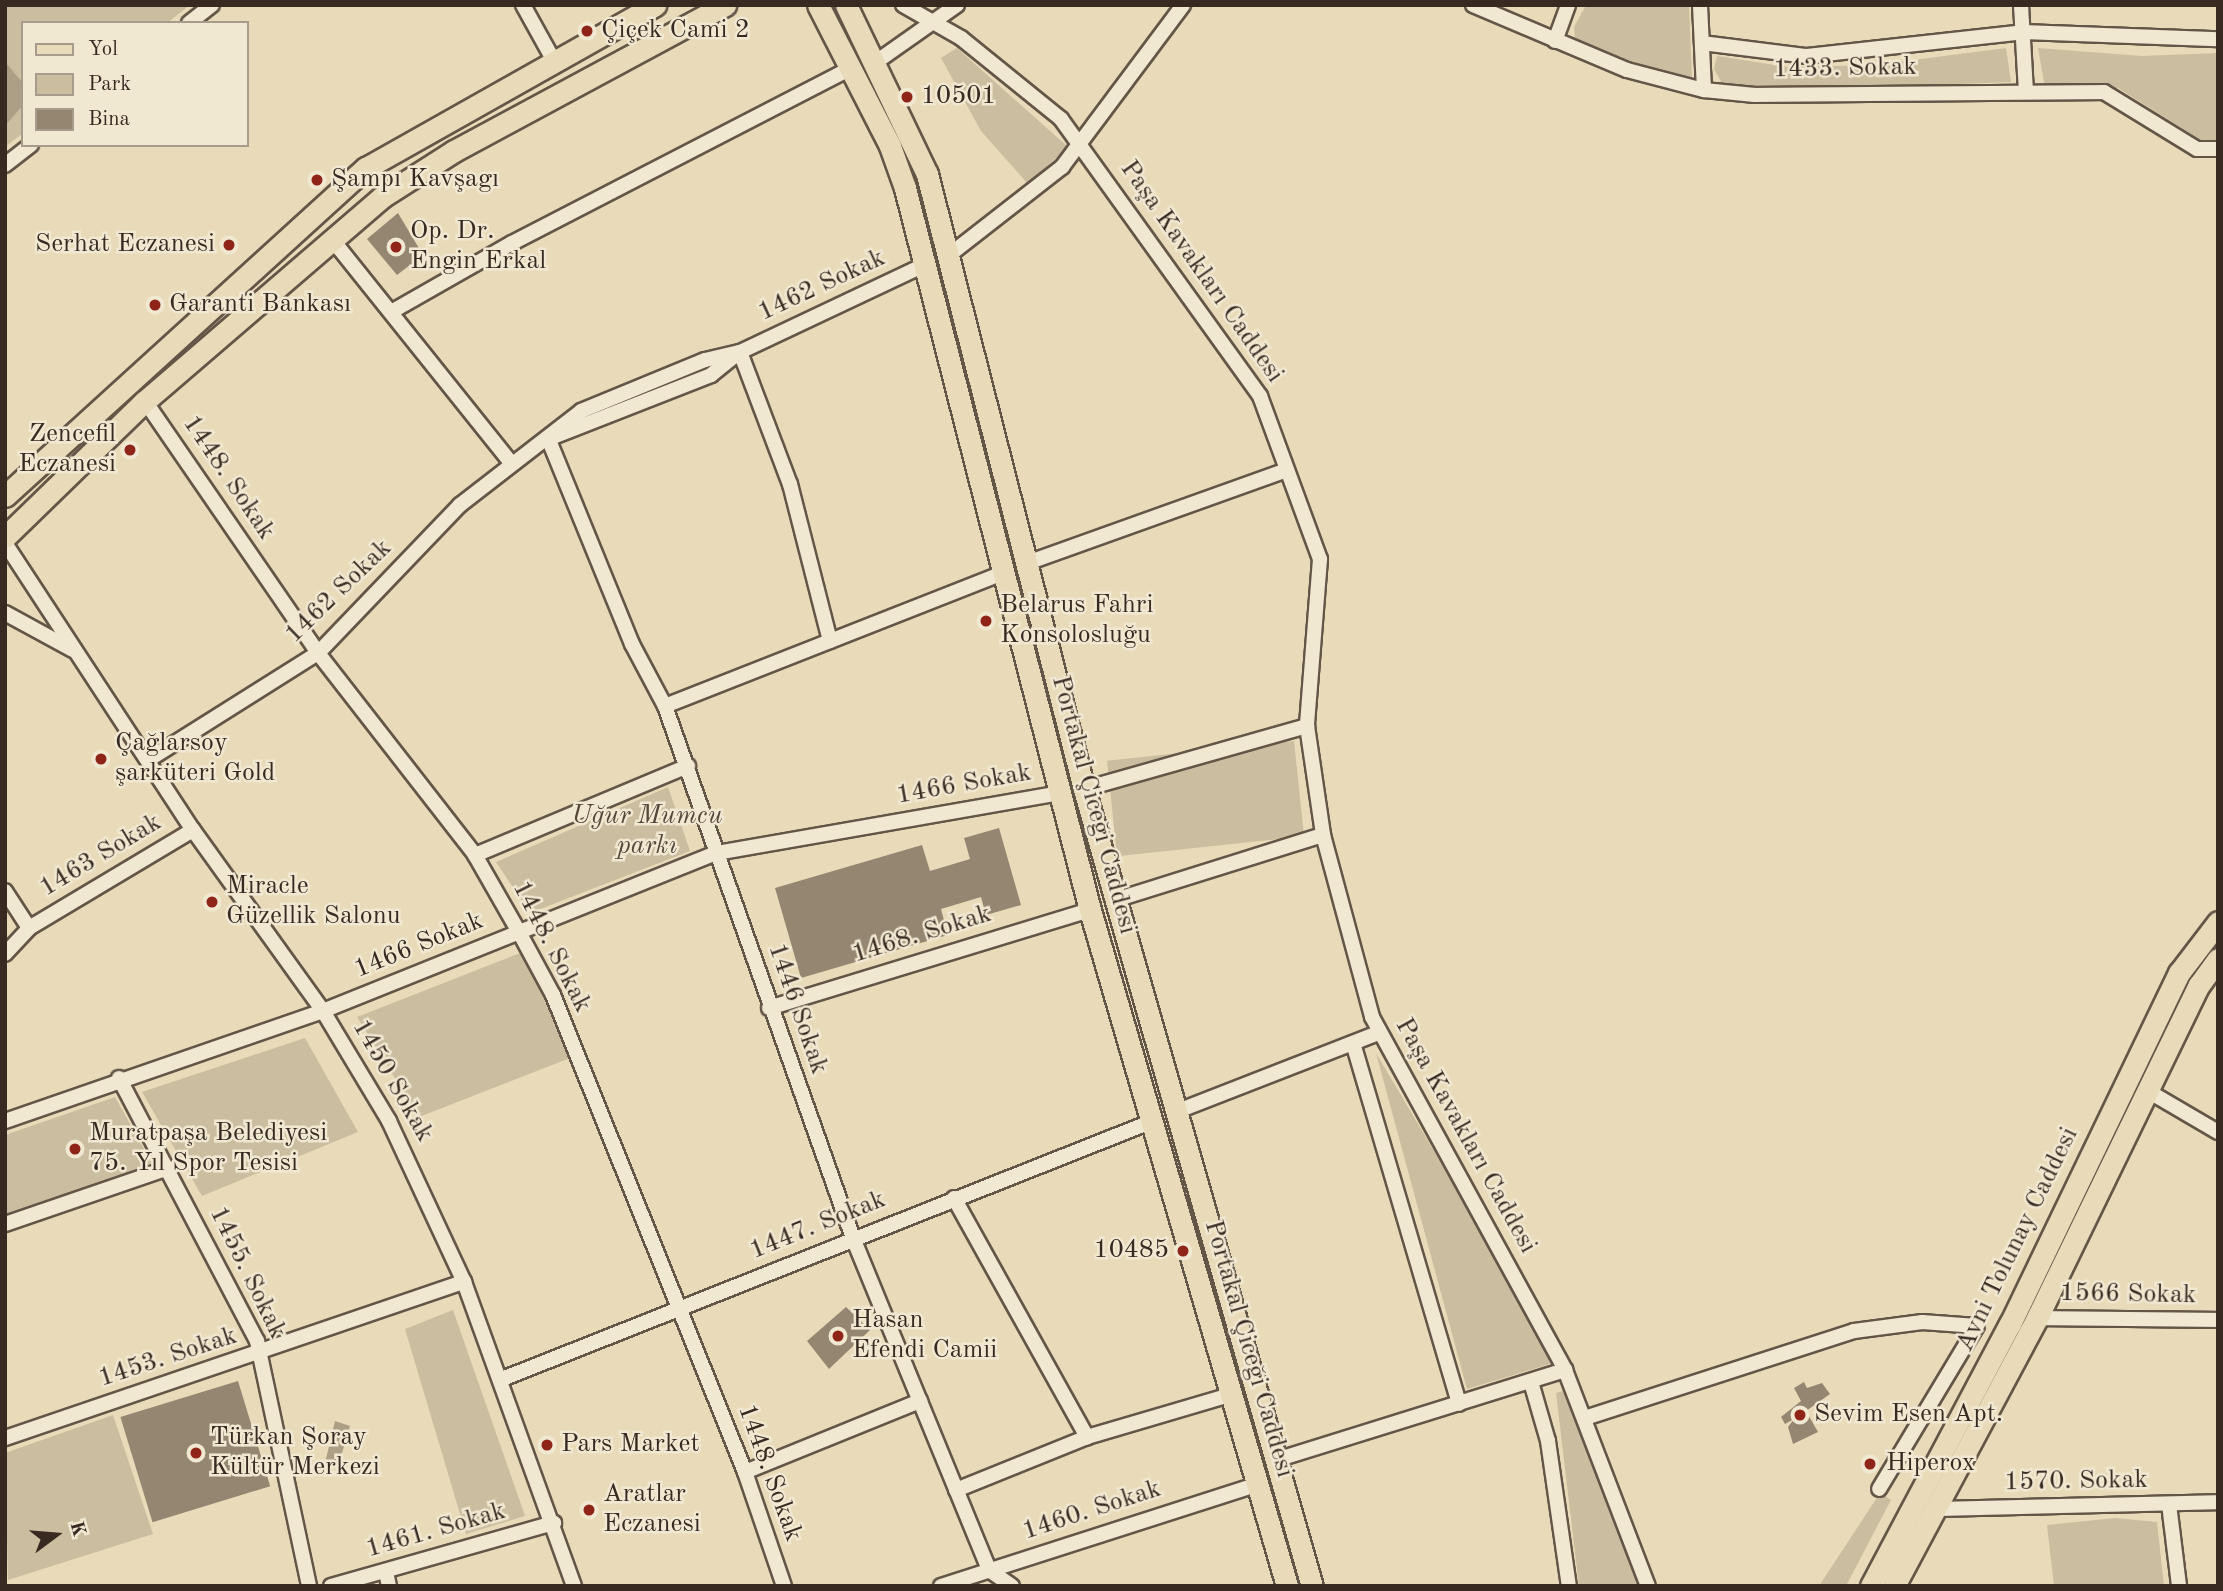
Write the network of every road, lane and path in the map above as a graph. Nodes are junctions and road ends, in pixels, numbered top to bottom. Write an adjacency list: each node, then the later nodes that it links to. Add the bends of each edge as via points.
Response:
1 (212, 5): 14 (street)
2 (523, 5): 20 (street)
3 (655, 5): 20 (main road)
4 (725, 5): 29 (main road, via 454,152 382,197)
5 (846, 5): 21 (main road, Portakal Çiceği Caddesi)
6 (903, 5): 15 (street, Paşa Kavakları Caddesi)
7 (957, 5): 15 (street)
8 (1183, 5): 25 (street)
9 (1473, 5): 18 (street, 1433. Sokak)
10 (1569, 5): 18 (street)
11 (1700, 5): 19 (street)
12 (2021, 5): 16 (street)
13 (817, 6): 22 (main road, Portakal Çiceği Caddesi)
14 (192, 21)
15 (933, 21): 21 (street); 25 (street, Paşa Kavakları Caddesi, via 1061,119)
16 (2023, 32): 17 (street); 19 (street, via 1807,57); 24 (street)
17 (2218, 40)
18 (1555, 41): 23 (street, 1433. Sokak, via 1628,71)
19 (1702, 43): 23 (street)
20 (554, 61): 38 (main road, via 366,168)
21 (876, 62): 30 (main road, Portakal Çiceği Caddesi, via 927,174)
22 (849, 69): 31 (main road, Portakal Çiceği Caddesi, via 890,146); 32 (street)
23 (1704, 90): 24 (street, 1433. Sokak, via 1755,95)
24 (2026, 92): 27 (street, 1433. Sokak, via 2104,92 2197,149)
25 (1082, 145): 30 (street, via 972,243); 37 (street, Paşa Kavakları Caddesi, via 1251,379)
26 (28, 147): 28 (street)
27 (2218, 149)
28 (5, 165)
29 (331, 238): 32 (street); 34 (main road)
30 (948, 256): 41 (main road, Portakal Çiceği Caddesi)
31 (924, 265): 33 (street, 1462 Sokak); 42 (main road, Portakal Çiceği Caddesi)
32 (391, 312): 36 (street)
33 (740, 352): 35 (street, 1462 Sokak, via 711,375); 44 (street, via 790,484)
34 (145, 401): 39 (main road); 46 (street, 1448. Sokak)
35 (548, 438): 36 (street, 1462 Sokak); 47 (street, 1446 Sokak, via 632,644)
36 (511, 463): 46 (street, 1462 Sokak, via 460,505)
37 (1287, 470): 41 (street); 48 (street, Paşa Kavakları Caddesi, via 1322,574)
38 (5, 496)
39 (5, 537)
40 (5, 543): 45 (street, 1450 Sokak)
41 (1027, 563): 51 (main road, Portakal Çiceği Caddesi)
42 (1003, 573): 44 (street); 52 (main road, Portakal Çiceği Caddesi)
43 (5, 613): 45 (street, 1450 Sokak)
44 (830, 641): 47 (street)
45 (74, 650): 49 (street, 1450 Sokak)
46 (318, 653): 49 (street, 1462 Sokak); 56 (street, 1448. Sokak)
47 (665, 706): 50 (street, 1446 Sokak)
48 (1307, 726): 51 (street); 54 (street, Paşa Kavakları Caddesi)
49 (148, 760): 53 (street, 1450 Sokak)
50 (688, 766): 55 (street, 1446 Sokak); 56 (street)
51 (1084, 789): 58 (main road, Portakal Çiceği Caddesi)
52 (1060, 793): 55 (street, 1466 Sokak); 59 (main road, Portakal Çiceği Caddesi)
53 (193, 830): 61 (street, 1463 Sokak); 66 (street, 1450 Sokak)
54 (1323, 835): 58 (street); 67 (street, Paşa Kavakları Caddesi)
55 (717, 852): 62 (street, 1466 Sokak); 65 (street, 1446 Sokak)
56 (475, 855): 62 (street, 1448. Sokak)
57 (5, 891): 61 (street)
58 (1115, 900): 71 (main road, Portakal Çiceği Caddesi)
59 (1090, 909): 65 (street, 1468. Sokak); 73 (main road, Portakal Çiceği Caddesi)
60 (2218, 922): 114 (main road, Avni Tolunay Caddesi, via 2179,973 2010,1324)
61 (29, 928): 63 (street, 1463 Sokak)
62 (519, 932): 66 (street, 1466 Sokak); 80 (street, 1448. Sokak, via 553,995)
63 (5, 954)
64 (2218, 959): 70 (main road, Avni Tolunay Caddesi, via 2199,985)
65 (769, 1008): 78 (street, 1446 Sokak)
66 (323, 1011): 69 (street, 1466 Sokak); 79 (street, 1450 Sokak, via 389,1121)
67 (1378, 1033): 68 (street); 84 (street, Paşa Kavakları Caddesi)
68 (1353, 1043): 71 (street); 89 (street)
69 (119, 1078): 72 (street, 1466 Sokak); 75 (street, 1455. Sokak)
70 (2148, 1091): 74 (street); 81 (main road, Avni Tolunay Caddesi)
71 (1178, 1111): 93 (main road, Portakal Çiceği Caddesi)
72 (5, 1121)
73 (1153, 1121): 76 (street, 1447. Sokak); 87 (main road, Portakal Çiceği Caddesi)
74 (2218, 1132)
75 (169, 1168): 77 (street); 83 (street, 1455. Sokak)
76 (954, 1198): 78 (street, 1447. Sokak); 91 (street)
77 (5, 1224)
78 (853, 1238): 80 (street, 1447. Sokak); 88 (street, 1446 Sokak)
79 (464, 1282): 83 (street, 1453. Sokak); 85 (street, 1450 Sokak)
80 (678, 1308): 85 (street, 1447. Sokak); 94 (street, 1448. Sokak)
81 (2037, 1318): 82 (street, 1566 Sokak); 100 (main road, Avni Tolunay Caddesi)
82 (2218, 1320)
83 (261, 1354): 92 (street, 1453. Sokak); 104 (street, 1455. Sokak)
84 (1565, 1370): 86 (street); 90 (street, Paşa Kavakları Caddesi)
85 (502, 1379): 101 (street, 1450 Sokak)
86 (1531, 1382): 89 (street); 112 (street, via 1548,1441)
87 (1233, 1394): 91 (street); 95 (main road, Portakal Çiceği Caddesi)
88 (920, 1401): 94 (street); 97 (street, 1446 Sokak)
89 (1459, 1404): 93 (street)
90 (1588, 1418): 96 (street, via 1854,1331 1922,1322 1977,1325); 113 (street, Paşa Kavakları Caddesi)
91 (1087, 1437): 97 (street)
92 (5, 1438)
93 (1279, 1459): 111 (main road, Portakal Çiceği Caddesi)
94 (745, 1472): 107 (street, 1448. Sokak)
95 (1259, 1484): 102 (street, 1460. Sokak); 110 (main road, Portakal Çiceği Caddesi)
96 (1879, 1489)
97 (956, 1490): 102 (street, 1446 Sokak)
98 (2218, 1502): 99 (street, 1570. Sokak)
99 (2169, 1504): 100 (street, 1570. Sokak); 116 (street)
100 (1935, 1509): 115 (main road, Avni Tolunay Caddesi)
101 (554, 1523): 103 (street, 1461. Sokak); 106 (street, 1450 Sokak)
102 (989, 1570): 108 (street, 1460. Sokak); 109 (street)
103 (387, 1579): 105 (street, 1461. Sokak)
104 (309, 1586)
105 (331, 1586)
106 (574, 1586)
107 (784, 1586)
108 (941, 1586)
109 (1012, 1586)
110 (1287, 1586)
111 (1312, 1586)
112 (1569, 1586)
113 (1648, 1586)
114 (1871, 1586)
115 (1894, 1586)
116 (2179, 1586)

